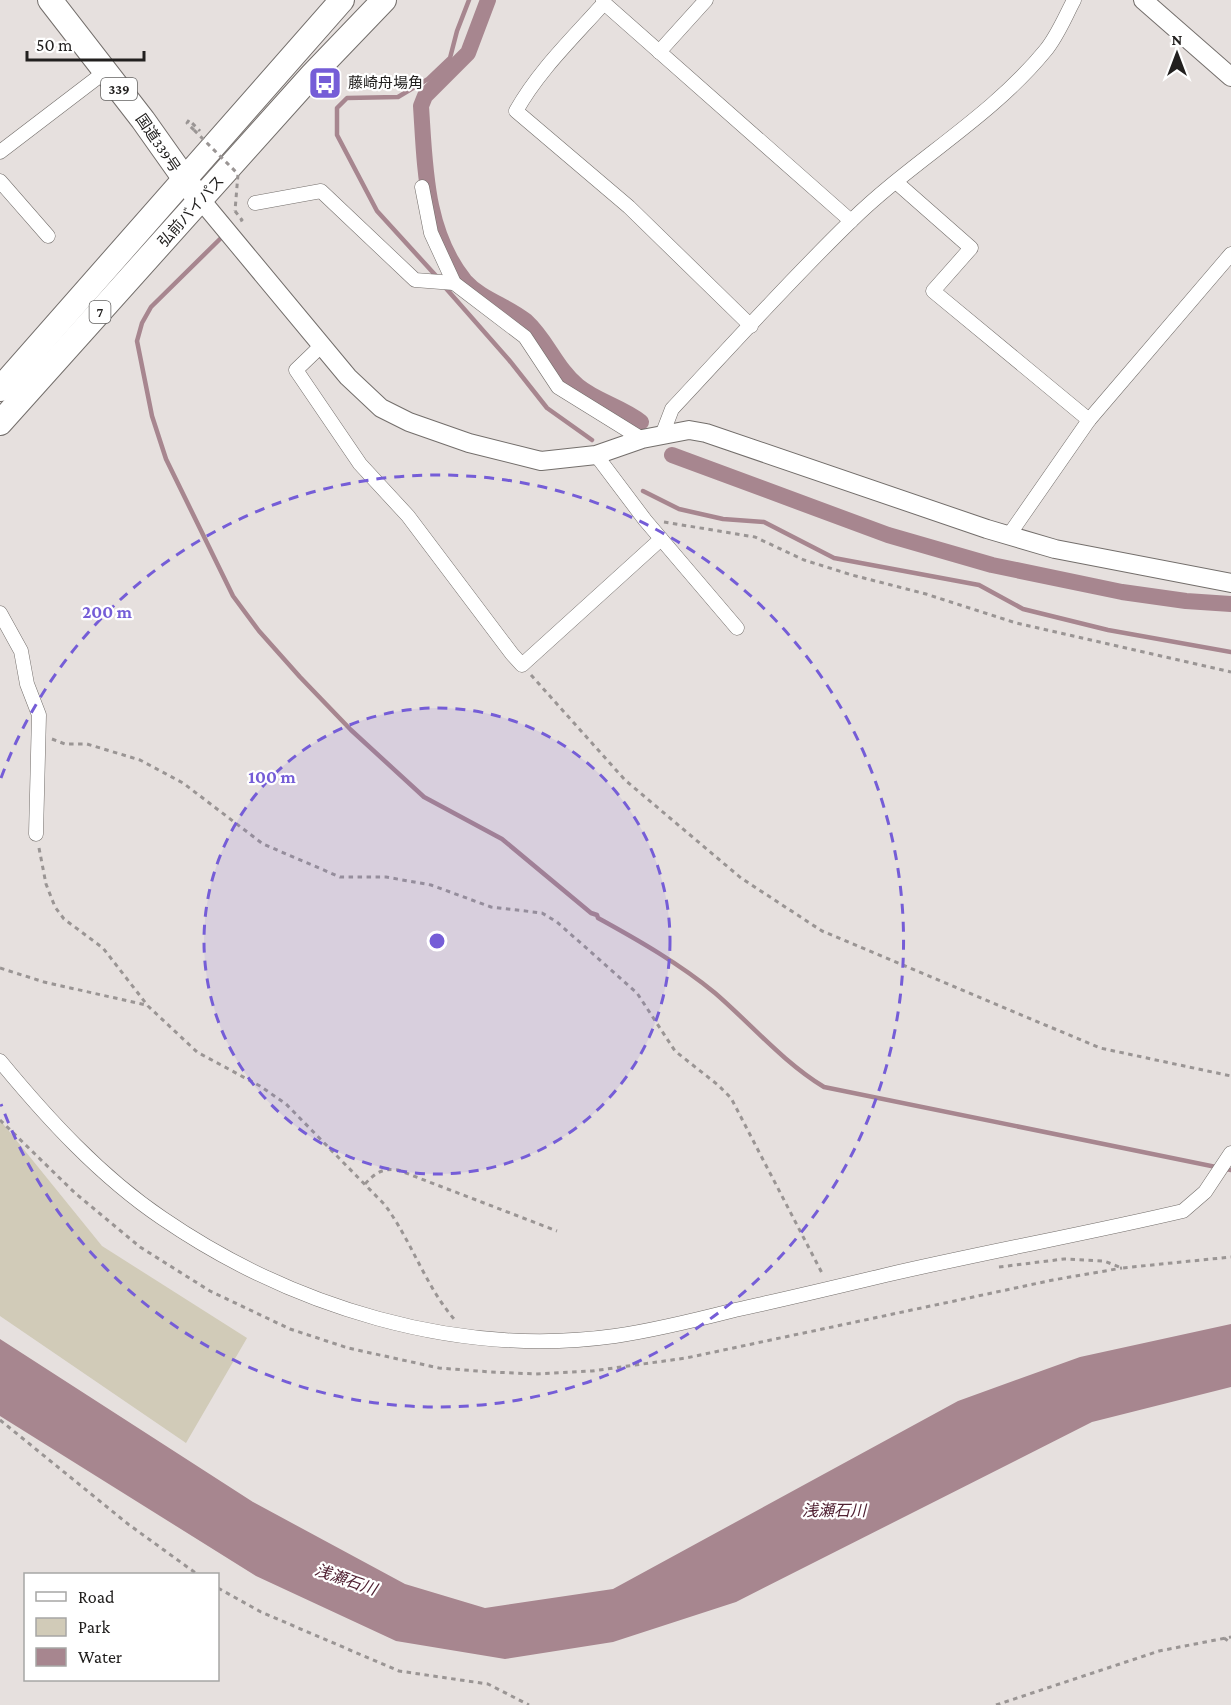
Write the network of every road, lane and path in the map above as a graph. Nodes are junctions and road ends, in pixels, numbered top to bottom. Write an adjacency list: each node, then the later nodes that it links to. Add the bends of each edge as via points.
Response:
1 (50, 0): 9 (highway, 国道339号 / 339)
2 (342, 0): 14 (highway, 弘前バイパス / 7)
3 (384, 0): 17 (highway, 弘前バイパス / 7)
4 (706, 0): 8 (street)
5 (1074, 0): 15 (street, via 1047,49 1022,78)
6 (1143, 0): 10 (street)
7 (604, 2): 8 (street); 24 (street, via 542,72 516,111 629,207)
8 (659, 52): 20 (street)
9 (106, 71): 12 (street); 14 (highway, 国道339号 / 339)
10 (1231, 77)
11 (204, 134): 19 (path, bridge, via 189,120 187,123 238,174)
12 (0, 152)
13 (0, 180): 21 (street)
14 (184, 181): 17 (highway, 国道339号 / 339); 26 (highway, 弘前バイパス / 7)
15 (896, 182): 20 (street); 27 (street, via 971,248 933,291)
16 (422, 187): 23 (street, via 431,233)
17 (201, 200): 25 (street); 28 (highway, 弘前バイパス / 7)
18 (255, 203): 23 (street, via 321,191 415,280)
19 (235, 212)
20 (851, 221): 24 (street)
21 (48, 236)
22 (1231, 254): 27 (street)
23 (454, 283): 30 (street, via 525,337 558,387)
24 (751, 326): 29 (street, via 672,409)
25 (321, 346): 31 (street, via 381,408 408,422 541,461); 38 (street, via 296,370 360,464 408,516)
26 (0, 389)
27 (1089, 420): 33 (street)
28 (0, 423)
29 (662, 435): 30 (street); 33 (street, via 688,430 706,433)
30 (642, 439): 31 (street)
31 (596, 455): 32 (street)
32 (645, 520): 34 (street); 39 (path, via 755,537 804,560 1016,623)
33 (1009, 535): 35 (street, via 1055,549)
34 (661, 540): 37 (street); 38 (street)
35 (1231, 583)
36 (0, 613): 40 (street, via 21,651 27,684 39,715)
37 (737, 628)
38 (522, 665): 45 (path, via 625,780 741,878 822,931 1100,1048)
39 (1231, 672)
40 (39, 733): 41 (street); 53 (path, via 65,744 87,744 140,760 183,783 264,844 340,877 386,877 431,885 491,907 542,913 557,922 637,993 675,1051 731,1098)
41 (36, 834): 43 (path, via 55,907 64,919 103,948)
42 (0, 968): 43 (path)
43 (148, 1006): 48 (path, via 197,1052 286,1104)
44 (0, 1061): 54 (street, via 34,1102 119,1184 162,1218 220,1253 314,1298 411,1327)
45 (1231, 1076)
46 (0, 1120): 52 (path, via 75,1193 130,1239 210,1291 290,1329 348,1348 439,1368 536,1374 640,1366)
47 (1231, 1153): 53 (street, via 1205,1192 1184,1211)
48 (364, 1184): 49 (path, via 382,1170 398,1170); 54 (path, via 398,1223 429,1284)
49 (557, 1231)
50 (1231, 1257): 52 (path)
51 (989, 1268): 52 (path, via 1064,1259 1104,1261)
52 (1122, 1268)
53 (829, 1288): 54 (street, via 614,1336 529,1340)
54 (464, 1336)
55 (0, 1420): 56 (path)
56 (194, 1573)
57 (219, 1589): 61 (path, via 261,1612 399,1671 488,1684)
58 (1231, 1637): 59 (path)
59 (1224, 1638): 60 (path); 62 (path, via 1160,1650)
60 (1231, 1643)
61 (529, 1705)
62 (996, 1705)

